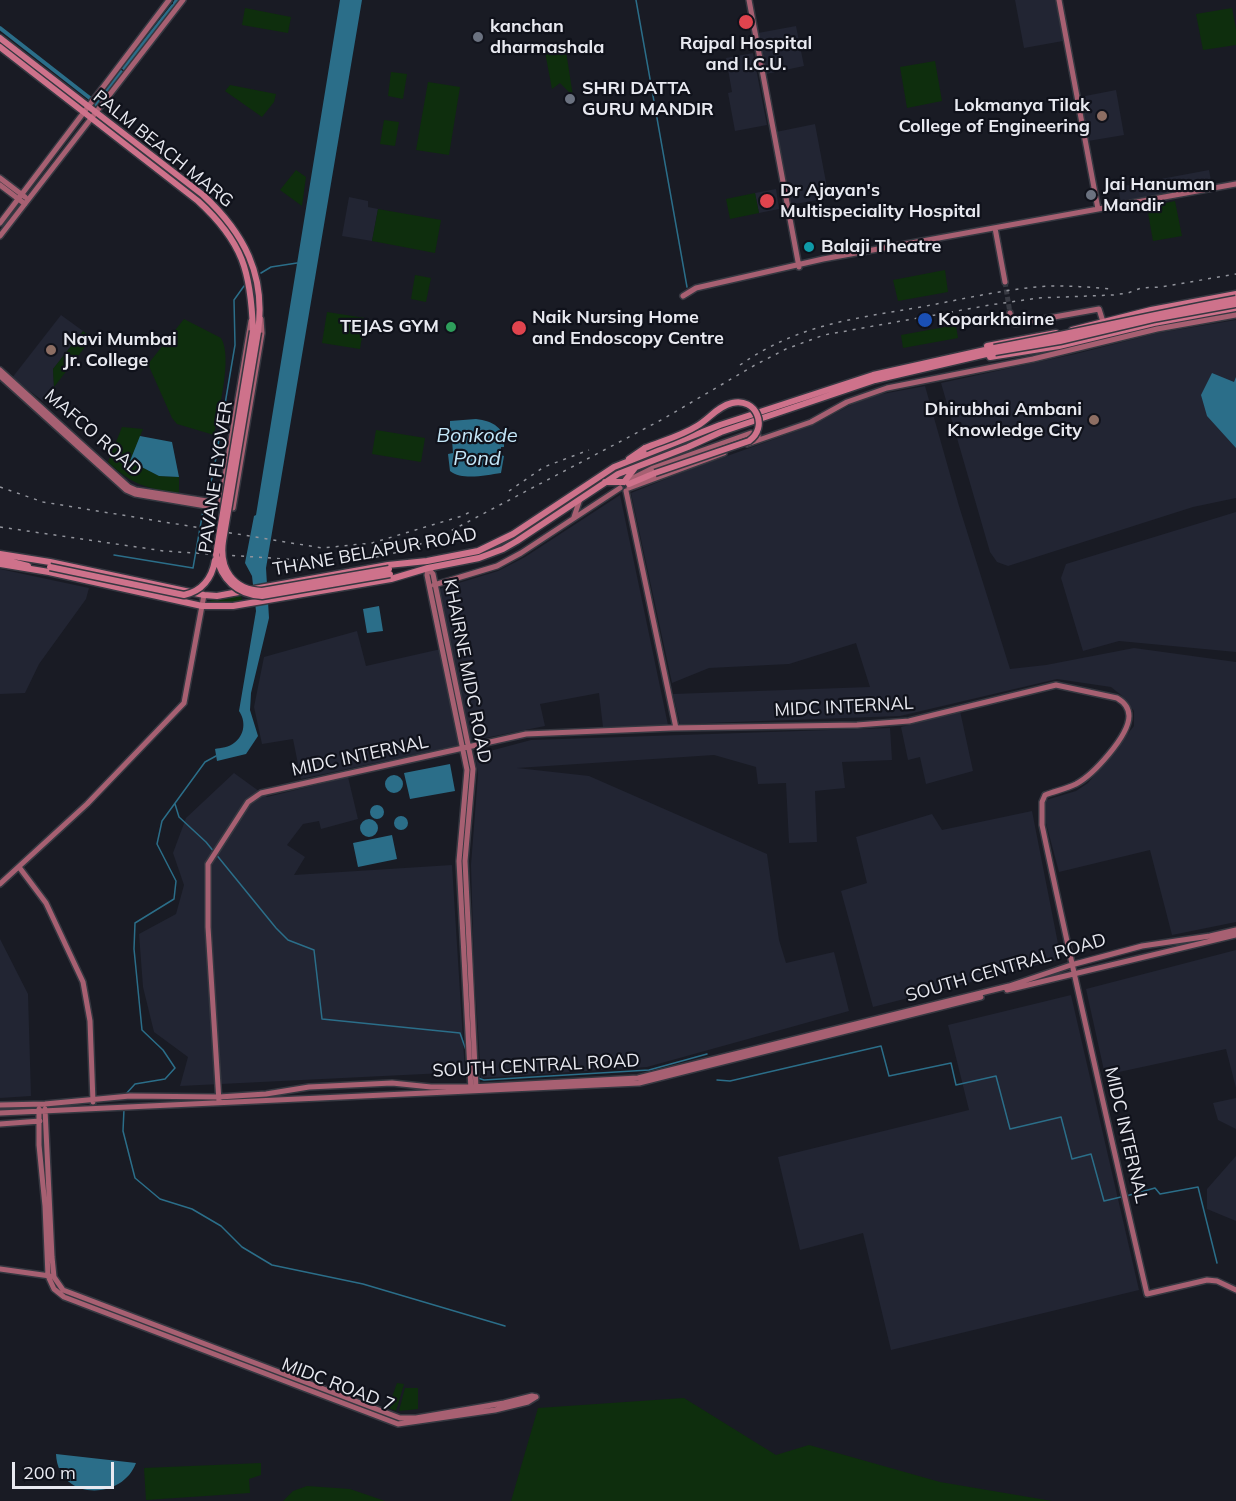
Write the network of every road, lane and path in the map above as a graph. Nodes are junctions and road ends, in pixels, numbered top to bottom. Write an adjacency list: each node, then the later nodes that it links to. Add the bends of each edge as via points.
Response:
1 (169, 0): 7 (street)
2 (183, 0): 8 (street)
3 (749, 0): 19 (street)
4 (1059, 0): 15 (street)
5 (0, 38): 7 (main road, PALM BEACH MARG)
6 (0, 47): 7 (main road, PALM BEACH MARG)
7 (87, 110): 8 (main road, PALM BEACH MARG); 9 (main road, PALM BEACH MARG); 13 (street)
8 (96, 112): 9 (street); 27 (main road, PALM BEACH MARG, via 203,195 232,226 252,264)
9 (91, 118): 14 (street); 26 (main road, PALM BEACH MARG, via 198,201 226,230 246,267)
10 (0, 178): 13 (street)
11 (1236, 184): 15 (street)
12 (0, 185): 13 (street)
13 (20, 197): 14 (street); 16 (street)
14 (26, 202): 18 (street)
15 (1098, 209): 17 (street)
16 (0, 224)
17 (995, 228): 19 (street); 20 (street)
18 (0, 236)
19 (799, 267): 22 (street, via 696,288)
20 (1005, 282)
21 (1236, 294): 29 (main road)
22 (683, 296)
23 (1236, 302): 32 (main road, bridge, via 1152,314)
24 (1236, 308): 31 (main road, via 1154,323)
25 (1010, 313): 29 (street, via 1015,324 1099,309)
26 (252, 314): 30 (main road, PAVANE FLYOVER); 42 (street)
27 (260, 314): 30 (main road, PAVANE FLYOVER); 42 (street, MAFCO ROAD, via 262,333 233,508)
28 (1236, 315): 31 (street)
29 (1106, 321): 31 (main road); 32 (main road, via 993,344)
30 (255, 332): 45 (main road, PAVANE FLYOVER, bridge); 51 (main road, PAVANE FLYOVER, bridge, via 221,555 227,572 243,587 262,591)
31 (1110, 337): 32 (main road); 35 (street, via 887,388 860,396 811,422)
32 (970, 356): 36 (main road, THANE BELAPUR ROAD, via 866,377 720,425); 37 (main road, THANE BELAPUR ROAD, via 806,403)
33 (0, 370): 41 (street, MAFCO ROAD, via 132,489)
34 (0, 376): 41 (street, MAFCO ROAD, via 126,490)
35 (761, 439): 39 (street); 39 (street, via 751,433 653,468)
36 (622, 464): 39 (main road, bridge, via 645,448 696,427 730,403 748,404 758,415 759,427 749,441); 49 (main road, THANE BELAPUR ROAD, via 499,542)
37 (635, 467): 38 (main road, THANE BELAPUR ROAD); 39 (main road)
38 (604, 482): 39 (main road); 40 (main road, THANE BELAPUR ROAD)
39 (625, 485): 43 (street); 55 (street)
40 (580, 499): 43 (street); 49 (main road, THANE BELAPUR ROAD, via 503,549 479,558)
41 (212, 505): 42 (street, MAFCO ROAD)
42 (220, 506)
43 (573, 519): 52 (street, via 496,566)
44 (0, 554): 47 (main road, THANE BELAPUR ROAD)
45 (216, 555): 50 (main road, bridge, via 206,583 184,596); 51 (main road, PAVANE FLYOVER, bridge, via 228,581 255,596)
46 (0, 559): 47 (main road)
47 (17, 560): 50 (main road); 53 (main road, THANE BELAPUR ROAD, via 50,562)
48 (0, 564): 50 (main road)
49 (428, 565): 51 (main road, PAVANE FLYOVER); 52 (street, KHAIRNE MIDC ROAD, via 433,574); 53 (main road, THANE BELAPUR ROAD, bridge, via 388,565); 54 (main road, THANE BELAPUR ROAD, via 391,579 254,603)
50 (49, 570): 54 (main road, THANE BELAPUR ROAD)
51 (390, 572)
52 (432, 586): 56 (street, KHAIRNE MIDC ROAD)
53 (204, 595): 54 (street)
54 (202, 606): 57 (street, via 184,703 87,804)
55 (676, 728): 56 (street, MIDC INTERNAL, via 526,734); 61 (street, MIDC INTERNAL, via 909,721 1056,685 1126,703 1129,714 1112,749 1087,777 1045,795 1042,802 1042,825)
56 (466, 748): 63 (street, KHAIRNE MIDC ROAD, via 473,769 465,861); 65 (street, MIDC INTERNAL, via 261,793 248,802 208,864)
57 (19, 867): 58 (street); 64 (street, via 46,903 83,982 90,1021)
58 (0, 884)
59 (1236, 930): 61 (street, SOUTH CENTRAL ROAD, via 1142,946)
60 (1236, 935): 62 (street, SOUTH CENTRAL ROAD)
61 (1071, 964): 62 (street, MIDC INTERNAL); 63 (street, SOUTH CENTRAL ROAD, via 1009,986 638,1078)
62 (1074, 974): 63 (street, SOUTH CENTRAL ROAD, via 639,1083); 74 (street, MIDC INTERNAL, via 1147,1294 1207,1280)
63 (473, 1089): 65 (street, SOUTH CENTRAL ROAD); 65 (street, SOUTH CENTRAL ROAD, via 392,1083 309,1087)
64 (93, 1100): 65 (street, SOUTH CENTRAL ROAD); 67 (street, SOUTH CENTRAL ROAD); 68 (street)
65 (219, 1100): 68 (street, SOUTH CENTRAL ROAD)
66 (0, 1105): 67 (street, SOUTH CENTRAL ROAD)
67 (42, 1107): 68 (street, SOUTH CENTRAL ROAD); 69 (street, SOUTH CENTRAL ROAD); 70 (street)
68 (93, 1109)
69 (0, 1113)
70 (42, 1121): 71 (street); 73 (street)
71 (0, 1124)
72 (0, 1269): 73 (street)
73 (51, 1276): 73 (street, MIDC ROAD 7, via 63,1290 400,1418 536,1397 484,1412 403,1424 391,1422 64,1297 54,1290)
74 (1236, 1290)

